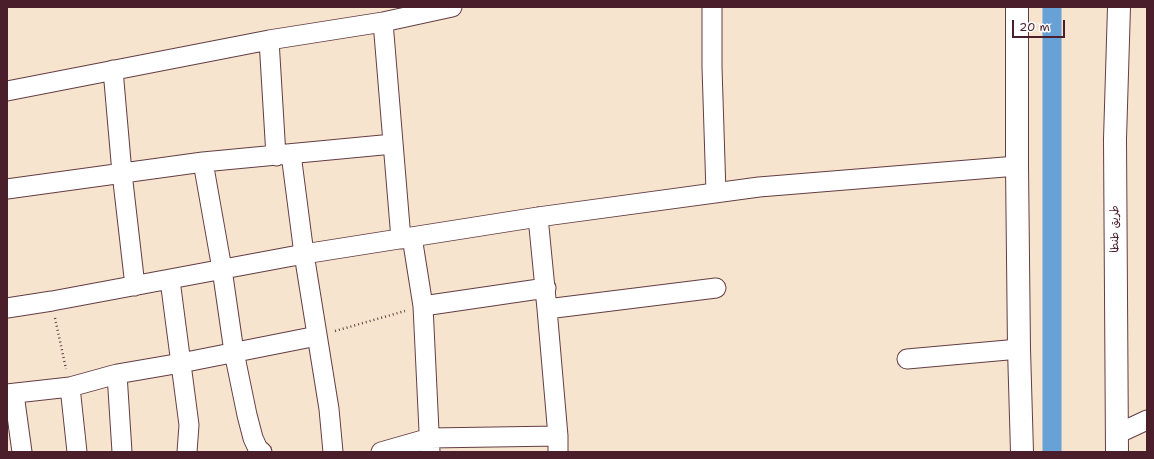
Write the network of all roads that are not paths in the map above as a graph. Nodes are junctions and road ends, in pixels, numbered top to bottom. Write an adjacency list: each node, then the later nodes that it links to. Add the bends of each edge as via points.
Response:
1 (452, 7): 5 (street)
2 (712, 7): 15 (street)
3 (1017, 7): 12 (street)
4 (1119, 7): 36 (street, طريق طنطا, via 1115,138)
5 (383, 22): 6 (street); 9 (street)
6 (269, 40): 7 (street); 10 (street)
7 (113, 70): 8 (street); 13 (street)
8 (7, 90)
9 (393, 144): 10 (street); 17 (street)
10 (283, 155): 11 (street); 18 (street)
11 (203, 162): 13 (street); 19 (street)
12 (1017, 166): 15 (street, via 848,179); 28 (street)
13 (122, 173): 14 (street); 21 (street)
14 (7, 189)
15 (716, 193): 16 (street)
16 (538, 217): 17 (street); 22 (street)
17 (407, 238): 18 (street); 24 (street)
18 (304, 254): 19 (street); 27 (street)
19 (222, 269): 20 (street); 29 (street)
20 (170, 280): 21 (street); 31 (street)
21 (135, 286): 25 (street)
22 (546, 288): 24 (street); 26 (street)
23 (716, 288): 26 (street)
24 (423, 306): 38 (street)
25 (7, 308)
26 (547, 309): 37 (street)
27 (317, 336): 29 (street); 44 (street)
28 (1019, 349): 30 (street); 46 (street)
29 (234, 352): 31 (street); 43 (street, via 253,438)
30 (907, 360)
31 (181, 364): 32 (street); 42 (street, via 189,425)
32 (118, 374): 33 (street); 41 (street)
33 (70, 387): 34 (street); 40 (street)
34 (11, 394): 39 (street)
35 (1147, 420): 36 (street)
36 (1117, 443)
37 (558, 444): 38 (street)
38 (430, 445): 45 (street)
39 (22, 452)
40 (77, 452)
41 (122, 452)
42 (187, 452)
43 (262, 452)
44 (333, 452)
45 (381, 452)
46 (1022, 452)

